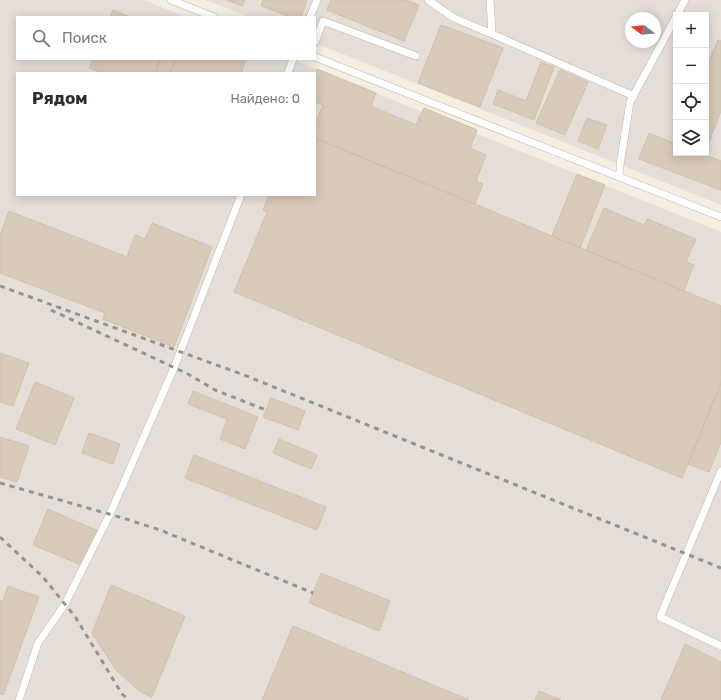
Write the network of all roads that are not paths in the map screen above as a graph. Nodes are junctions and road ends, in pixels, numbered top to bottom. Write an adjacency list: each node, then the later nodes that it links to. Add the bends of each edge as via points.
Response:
1 (171, 0): 7 (lane)
2 (317, 0): 8 (lane)
3 (428, 0): 10 (lane, via 454,18)
4 (490, 0): 10 (lane)
5 (685, 0): 6 (lane)
6 (679, 12)
7 (211, 16)
8 (310, 16)
9 (673, 23): 16 (lane)
10 (492, 34): 16 (lane)
11 (316, 39): 12 (lane, via 323,21)
12 (416, 56)
13 (316, 57): 17 (lane)
14 (293, 60): 15 (lane)
15 (288, 72)
16 (634, 96): 17 (lane, via 630,102)
17 (620, 177): 19 (lane)
18 (241, 196): 22 (lane, via 174,368 110,514 65,604 38,642)
19 (721, 217)
20 (721, 471): 21 (lane, via 660,617)
21 (721, 646)
22 (19, 700)

